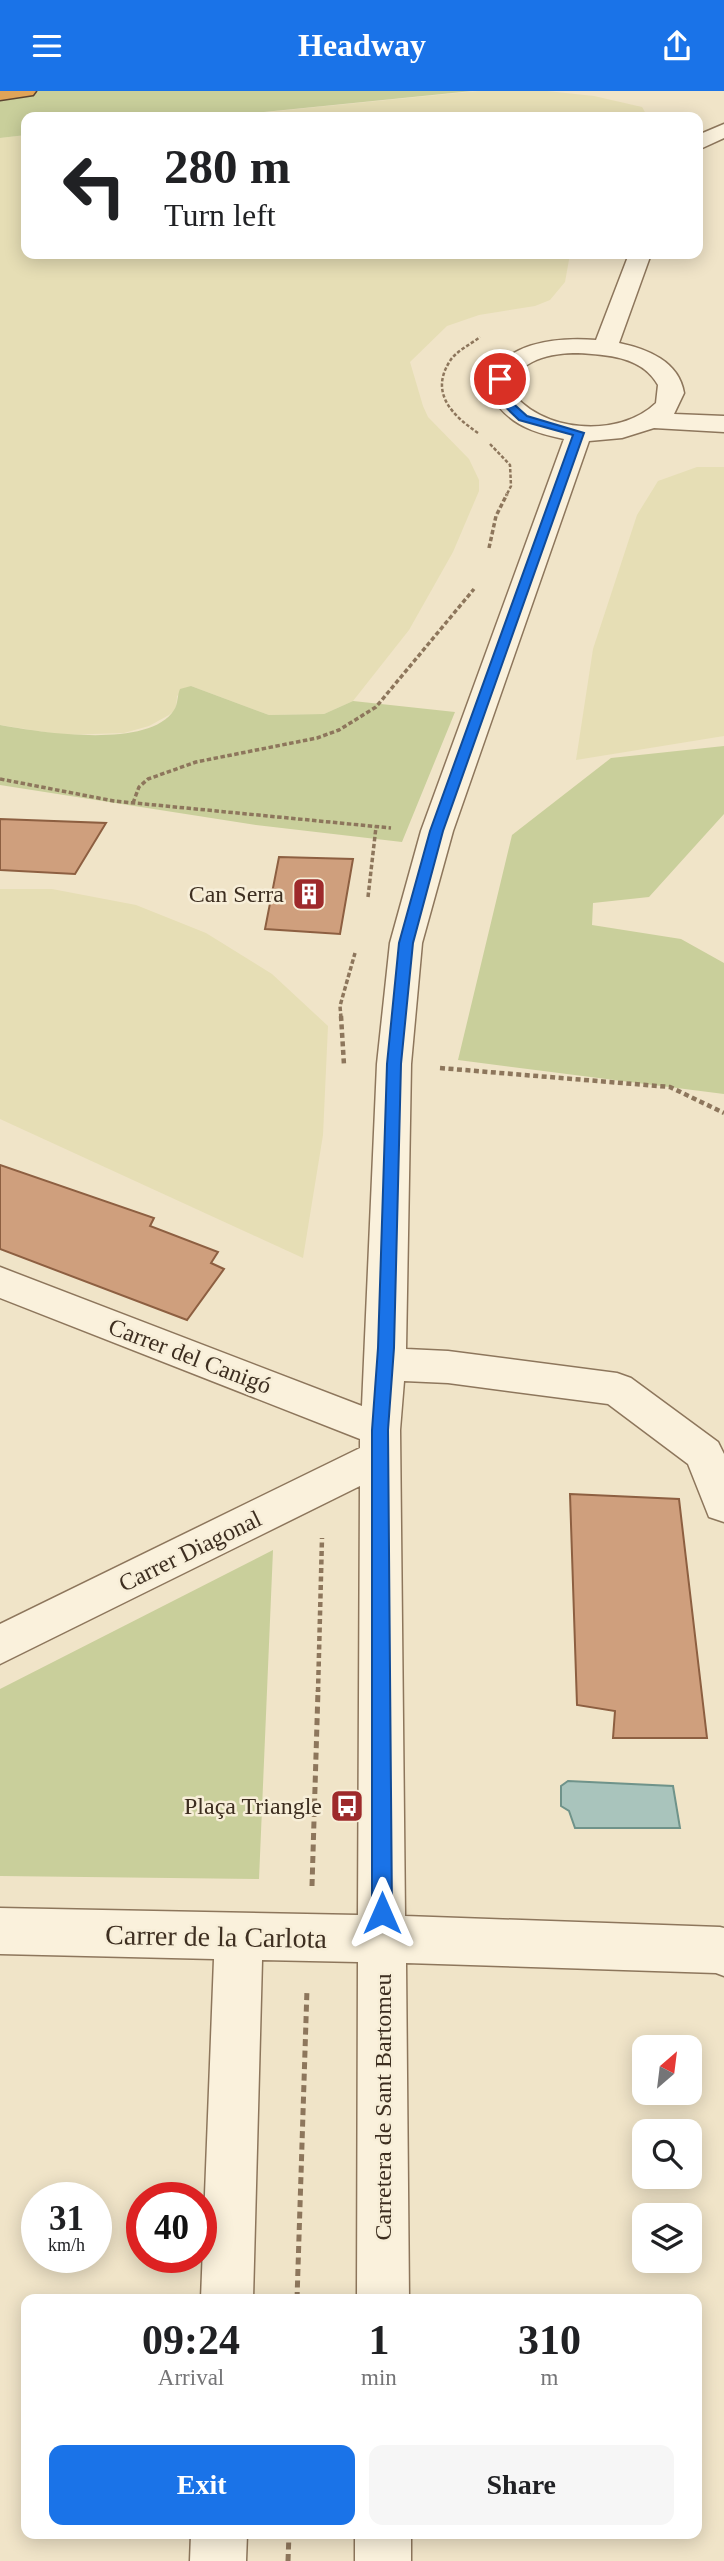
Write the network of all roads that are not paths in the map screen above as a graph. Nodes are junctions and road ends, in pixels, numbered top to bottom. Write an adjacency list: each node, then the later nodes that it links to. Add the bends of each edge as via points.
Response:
1 (26, 91): 2 (highway)
2 (0, 94)
3 (724, 130): 4 (street)
4 (703, 140)
5 (638, 259): 6 (street)
6 (605, 348): 7 (street, via 645,360); 11 (street, via 565,346 538,351 516,361 500,379 502,399 523,418)
7 (669, 381): 8 (street); 9 (street, via 669,402)
8 (709, 398)
9 (651, 420): 10 (street); 11 (street, via 618,431)
10 (724, 425)
11 (579, 433): 13 (street, Carretera de Sant Bartomeu, via 437,831 406,943 394,1064)
12 (0, 1282): 14 (street, Carrer del Canigó)
13 (386, 1364): 14 (street, Carretera de Sant Bartomeu); 15 (street, via 448,1367 617,1389 704,1454)
14 (380, 1444): 16 (street, Carrer Diagonal); 19 (street, Carretera de Sant Bartomeu)
15 (724, 1505)
16 (0, 1645)
17 (0, 1931): 18 (street, Carrer de la Carlota)
18 (239, 1936): 19 (street, Carrer de la Carlota); 21 (street)
19 (382, 1938): 20 (street, Carrer de la Carlota); 22 (street, Carretera de Sant Bartomeu)
20 (724, 1953)
21 (227, 2294)
22 (383, 2294)
23 (219, 2539): 25 (street)
24 (383, 2539): 26 (street)
25 (218, 2561)
26 (383, 2561)

